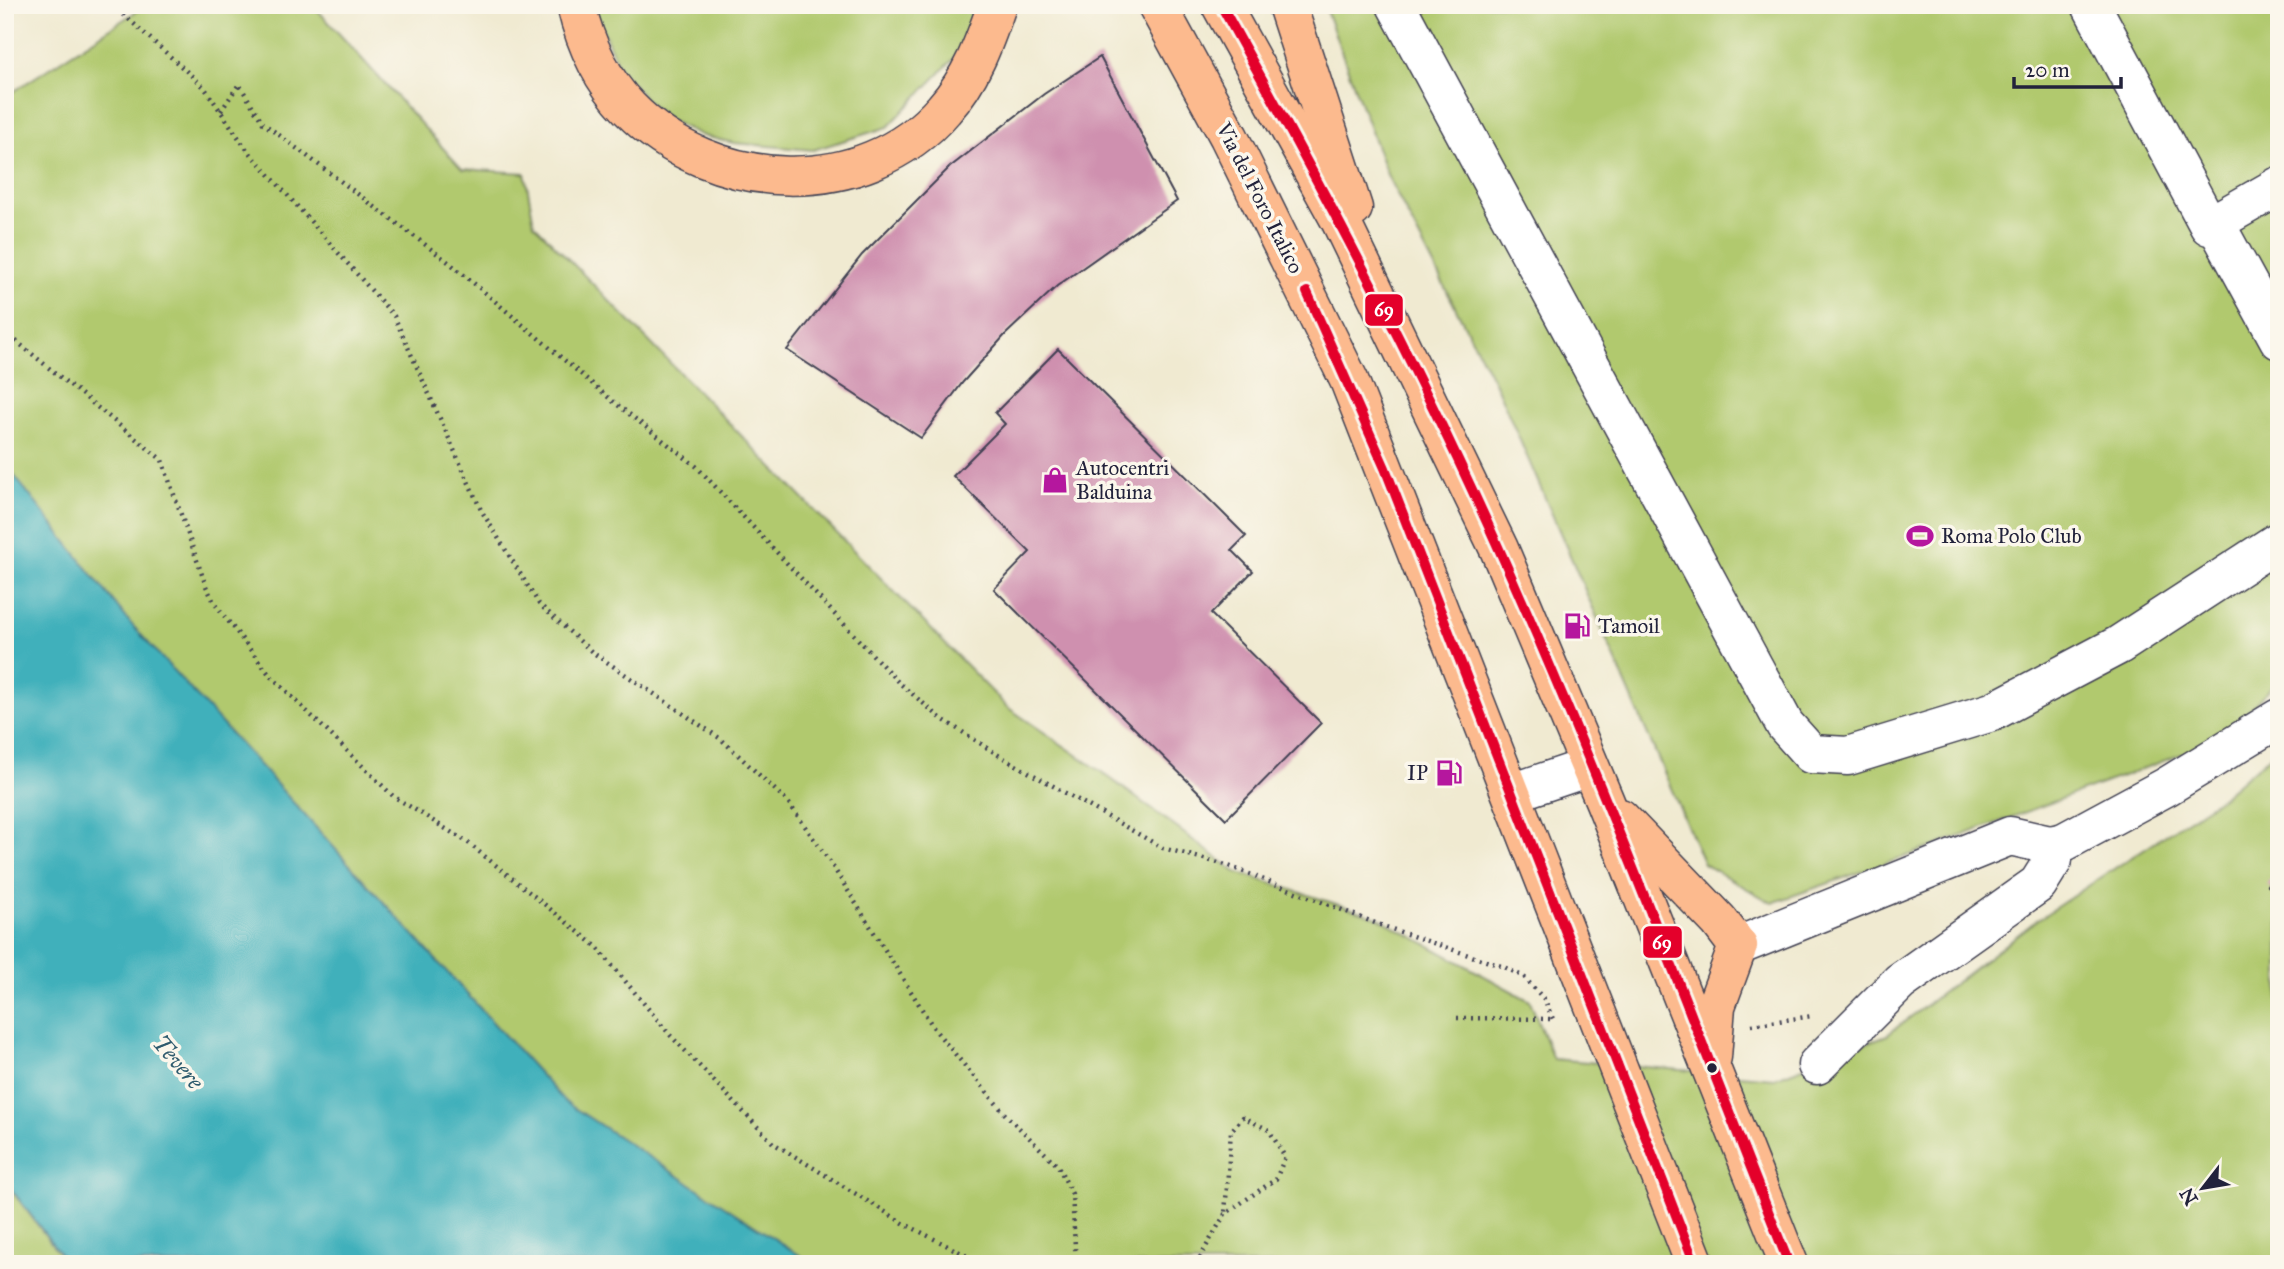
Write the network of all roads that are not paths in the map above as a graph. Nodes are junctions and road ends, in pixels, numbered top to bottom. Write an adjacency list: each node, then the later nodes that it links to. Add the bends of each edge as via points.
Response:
1 (576, 5): 2 (highway, via 584,36 605,76 629,108 659,134 718,164 765,174 798,175 860,167 883,158 925,128 964,83 980,55)
2 (996, 5)
3 (1157, 5): 15 (highway, Via del Foro Italico, via 1229,137 1349,380)
4 (1221, 5): 10 (highway, via 1340,220)
5 (1287, 5): 10 (highway)
6 (1396, 5): 12 (street, via 1785,725 1811,754 1849,756 1992,712 2119,645)
7 (2091, 5): 9 (street, via 2210,226)
8 (2279, 187): 9 (street)
9 (2215, 223): 11 (street)
10 (1388, 321): 14 (highway, via 1499,549)
11 (2279, 341)
12 (2279, 541)
13 (2279, 718): 17 (street, via 2166,787 2064,842)
14 (1589, 766): 15 (street); 16 (highway)
15 (1512, 793): 21 (highway, Via del Foro Italico)
16 (1605, 802): 18 (highway); 20 (highway)
17 (2050, 845): 18 (street, via 2010,836); 19 (street, via 2053,860 2038,884 1900,982)
18 (1738, 946): 20 (highway, via 1716,1006)
19 (1817, 1065)
20 (1712, 1066): 22 (highway)
21 (1695, 1264)
22 (1788, 1264)

